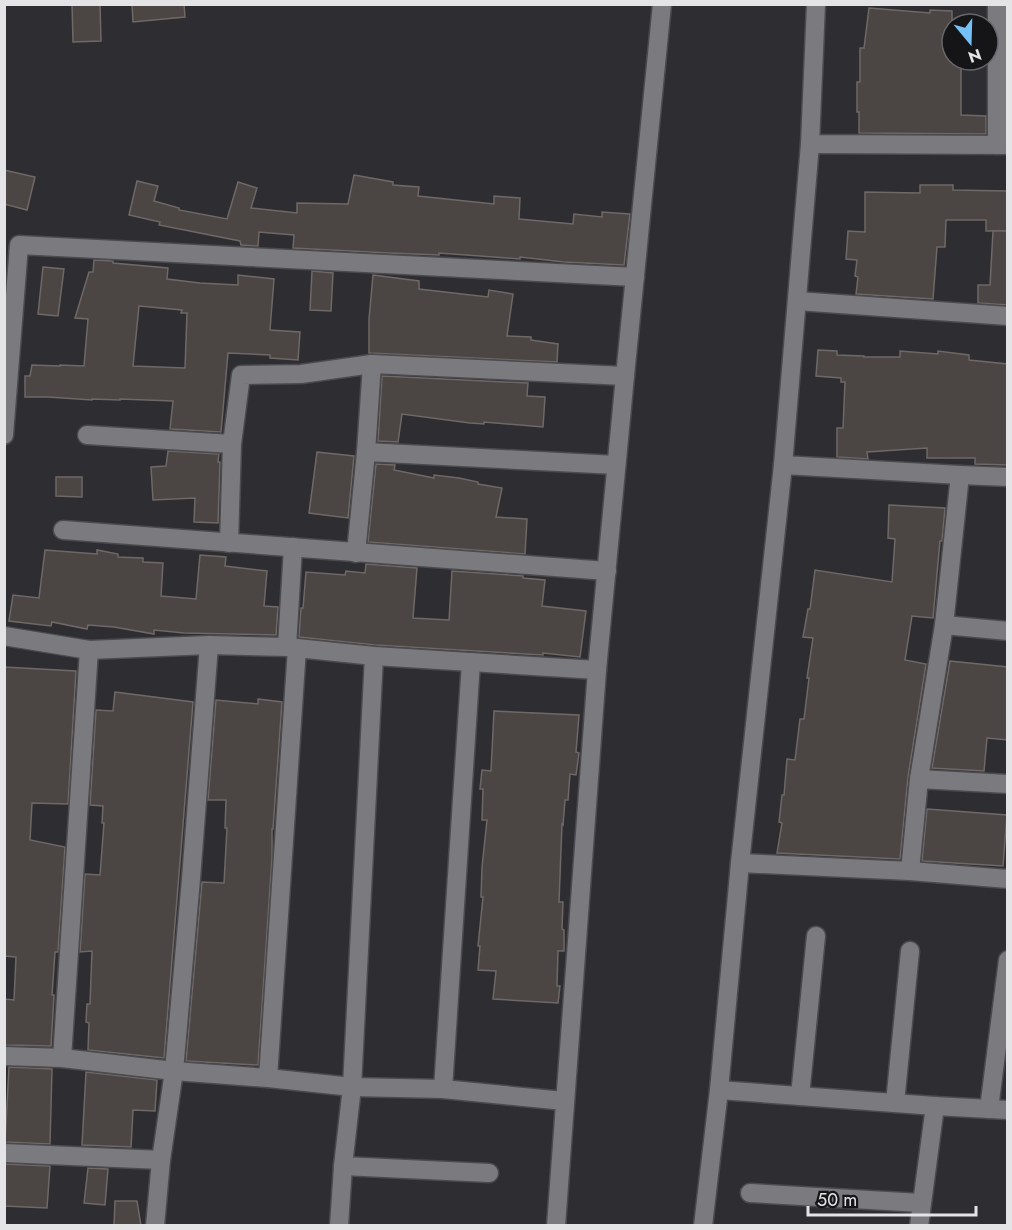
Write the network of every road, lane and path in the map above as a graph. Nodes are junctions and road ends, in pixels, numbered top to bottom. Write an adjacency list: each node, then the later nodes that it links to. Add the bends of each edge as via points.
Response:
1 (662, 4): 6 (street)
2 (816, 4): 4 (street)
3 (997, 4): 5 (street)
4 (810, 144): 5 (street); 7 (street)
5 (1002, 145)
6 (635, 277): 10 (street); 11 (street, via 19,245)
7 (796, 301): 8 (street); 16 (street)
8 (1008, 316)
9 (372, 364): 10 (street); 13 (street, via 301,374 241,375); 14 (street)
10 (625, 376): 15 (street)
11 (5, 423)
12 (87, 435): 13 (street)
13 (232, 444): 20 (street)
14 (366, 452): 15 (street); 22 (street)
15 (616, 465): 23 (street)
16 (783, 465): 17 (street); 35 (street)
17 (960, 475): 18 (street); 24 (street)
18 (1008, 477)
19 (63, 530): 20 (street)
20 (229, 543): 21 (street)
21 (293, 547): 22 (street); 28 (street)
22 (356, 553): 23 (street)
23 (607, 572): 32 (street)
24 (944, 625): 25 (street); 33 (street)
25 (1008, 630)
26 (4, 636): 29 (street)
27 (209, 645): 28 (street); 29 (street); 43 (street)
28 (292, 647): 30 (street); 44 (street)
29 (89, 650): 42 (street)
30 (374, 656): 31 (street); 45 (street)
31 (471, 662): 32 (street); 46 (street)
32 (597, 670): 49 (street)
33 (919, 779): 34 (street); 36 (street)
34 (1008, 784)
35 (740, 863): 36 (street); 47 (street)
36 (910, 872): 37 (street)
37 (1008, 879)
38 (816, 936): 48 (street)
39 (910, 951): 50 (street)
40 (1008, 960): 52 (street)
41 (4, 1056): 42 (street)
42 (63, 1058): 43 (street)
43 (174, 1071): 44 (street); 54 (street)
44 (268, 1078): 45 (street)
45 (352, 1087): 46 (street); 55 (street)
46 (443, 1089): 49 (street)
47 (719, 1090): 48 (street); 62 (street)
48 (800, 1096): 50 (street)
49 (564, 1101): 61 (street)
50 (895, 1103): 51 (street)
51 (935, 1106): 52 (street); 58 (street)
52 (998, 1109)
53 (4, 1153): 54 (street)
54 (161, 1160): 59 (street)
55 (343, 1166): 56 (street); 60 (street)
56 (489, 1173)
57 (750, 1193): 58 (street)
58 (921, 1203): 63 (street)
59 (155, 1226)
60 (339, 1226)
61 (556, 1226)
62 (703, 1226)
63 (919, 1226)

